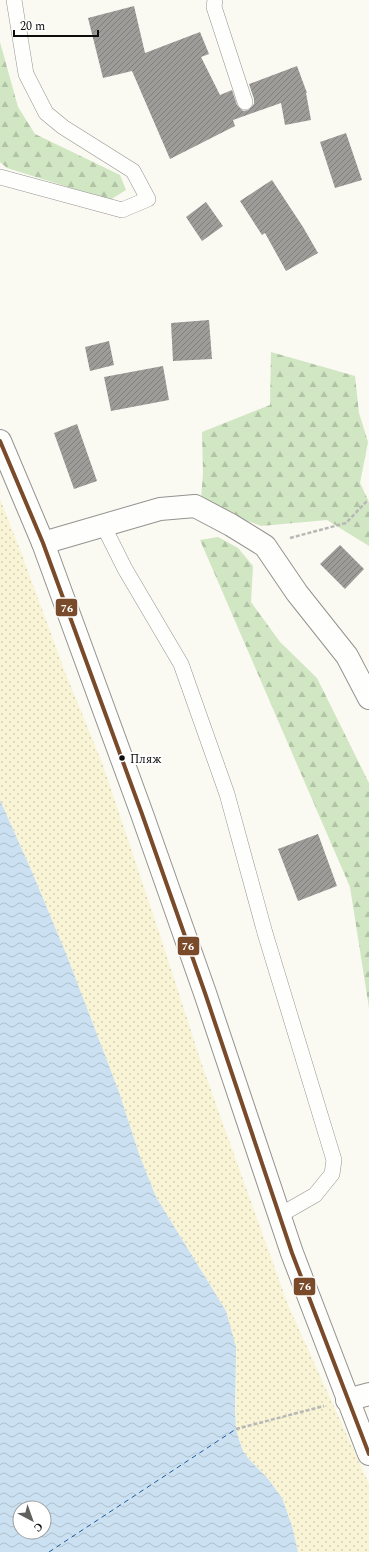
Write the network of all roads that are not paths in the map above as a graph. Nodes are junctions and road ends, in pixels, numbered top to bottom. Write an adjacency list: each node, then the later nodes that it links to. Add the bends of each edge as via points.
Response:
1 (14, 0): 4 (lane, via 26,74 46,114 133,171 148,199 122,210)
2 (215, 0): 3 (lane, via 214,7)
3 (245, 102)
4 (0, 177)
5 (0, 441): 7 (street)
6 (103, 525): 7 (street); 8 (street, via 160,509 195,506 265,546 297,593 347,656); 9 (lane, via 125,569 181,664 227,794 265,933 334,1160 332,1174 315,1195)
7 (43, 543): 9 (street, via 142,814)
8 (369, 698)
9 (280, 1215): 11 (street)
10 (369, 1394): 11 (street)
11 (347, 1400): 12 (street)
12 (369, 1454)

